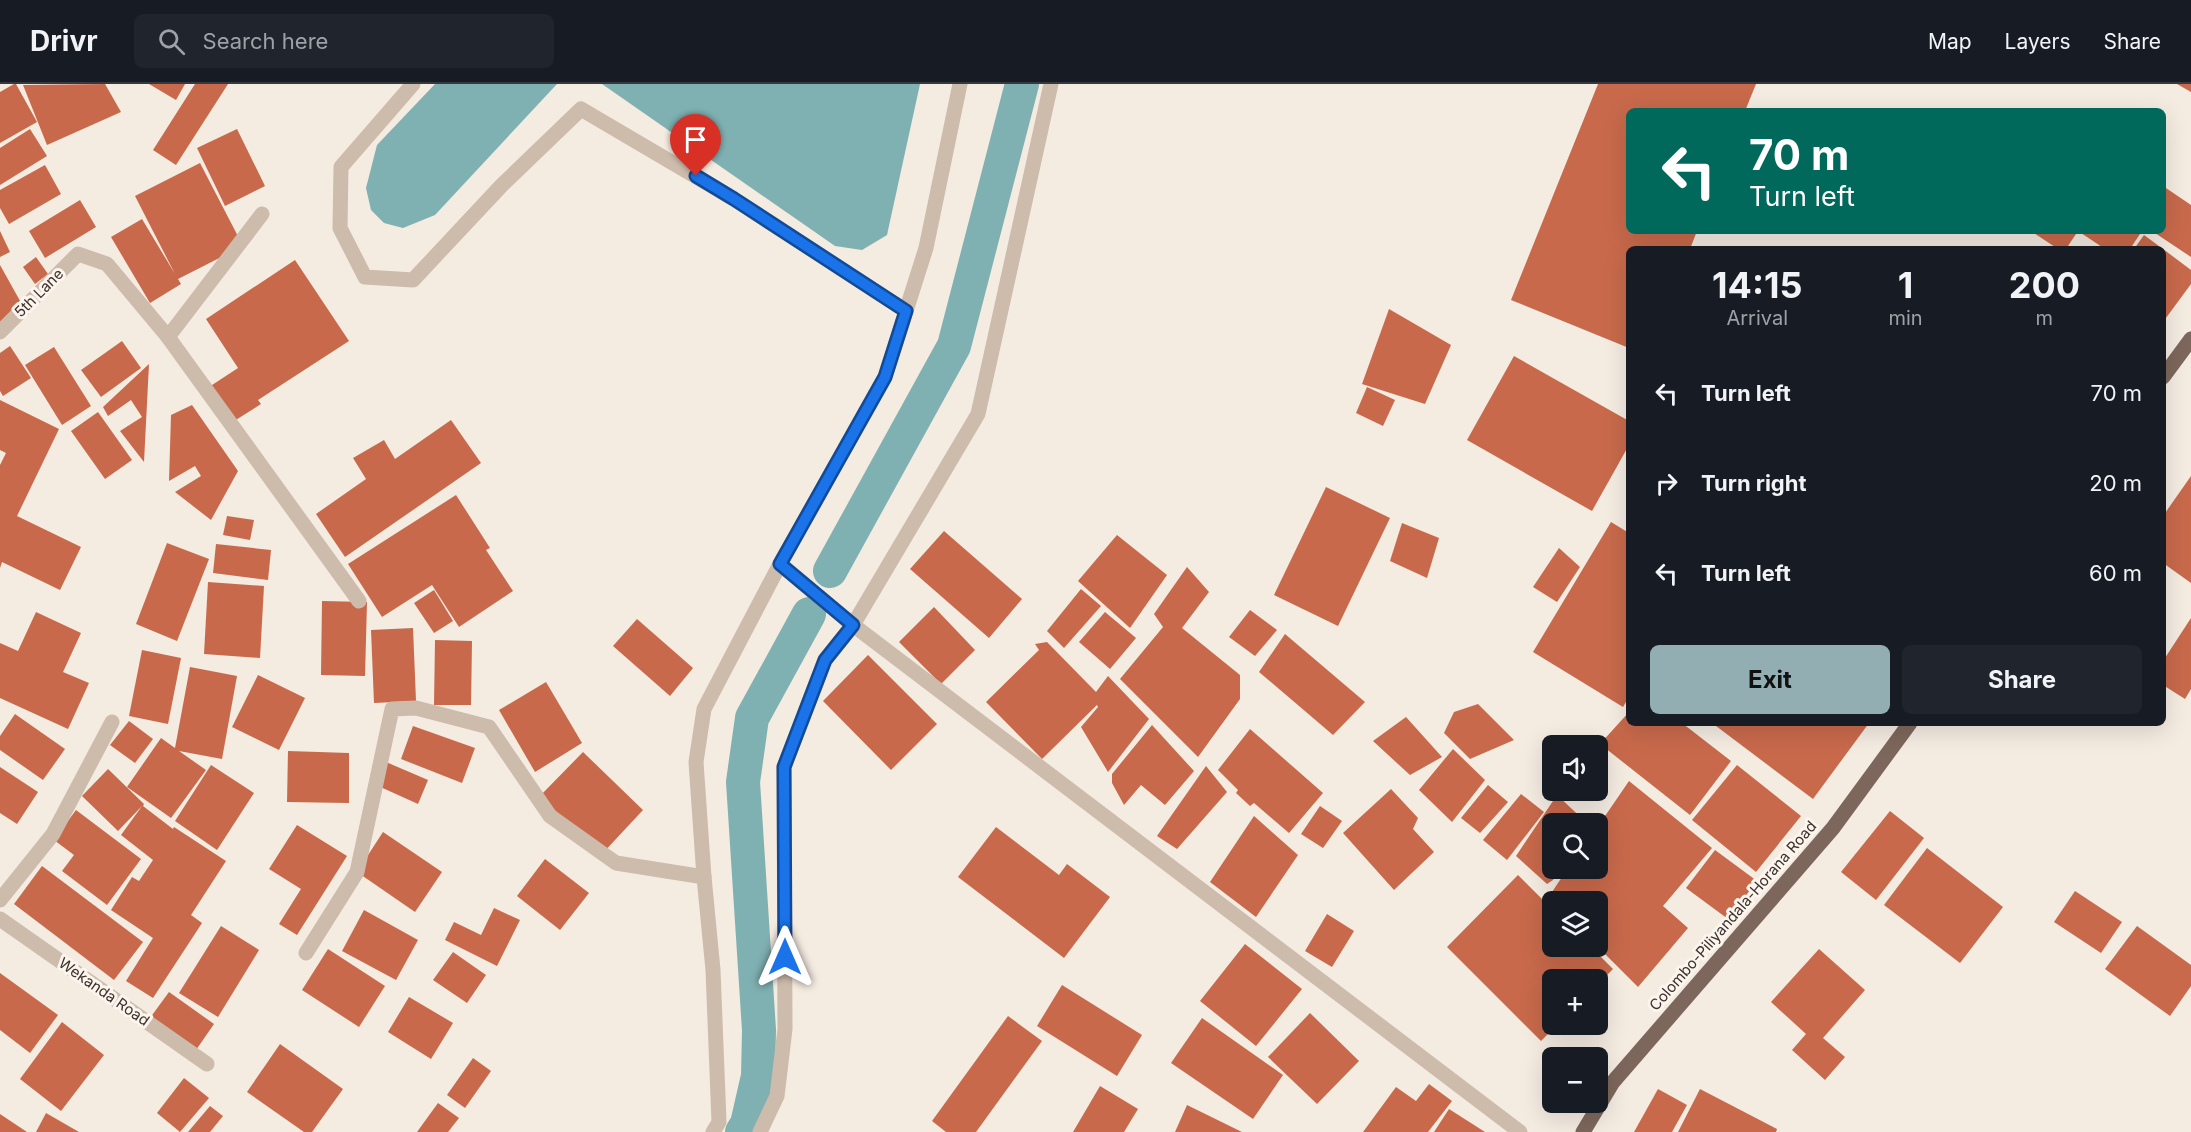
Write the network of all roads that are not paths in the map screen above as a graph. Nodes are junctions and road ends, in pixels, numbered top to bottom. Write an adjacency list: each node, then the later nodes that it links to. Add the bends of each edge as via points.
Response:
1 (413, 84): 5 (street, via 341,167 340,228 366,277 413,280 502,185 581,110 734,199)
2 (960, 84): 5 (street, via 926,248)
3 (1051, 84): 12 (street, via 978,414)
4 (262, 214): 7 (street)
5 (906, 311): 10 (street, via 885,377)
6 (0, 332): 7 (street, 5th Lane, via 78,254 107,264)
7 (168, 337): 11 (street)
8 (2191, 339): 9 (main road)
9 (2166, 373)
10 (780, 564): 12 (street); 15 (street, via 704,709 696,762)
11 (359, 601)
12 (853, 625): 21 (street, via 825,660 784,767 785,1029 777,1096); 22 (street)
13 (112, 722): 16 (street, via 52,834)
14 (1908, 726): 23 (main road, Colombo-Piliyandala-Horana Road, via 1833,828 1613,1082)
15 (704, 877): 18 (street, via 616,863 550,816 489,727 416,708 392,709 357,872); 20 (street, via 719,1122)
16 (0, 900)
17 (0, 919): 19 (street, Wekanda Road)
18 (306, 953)
19 (207, 1064)
20 (713, 1132)
21 (760, 1132)
22 (1520, 1132)
23 (1582, 1132)

